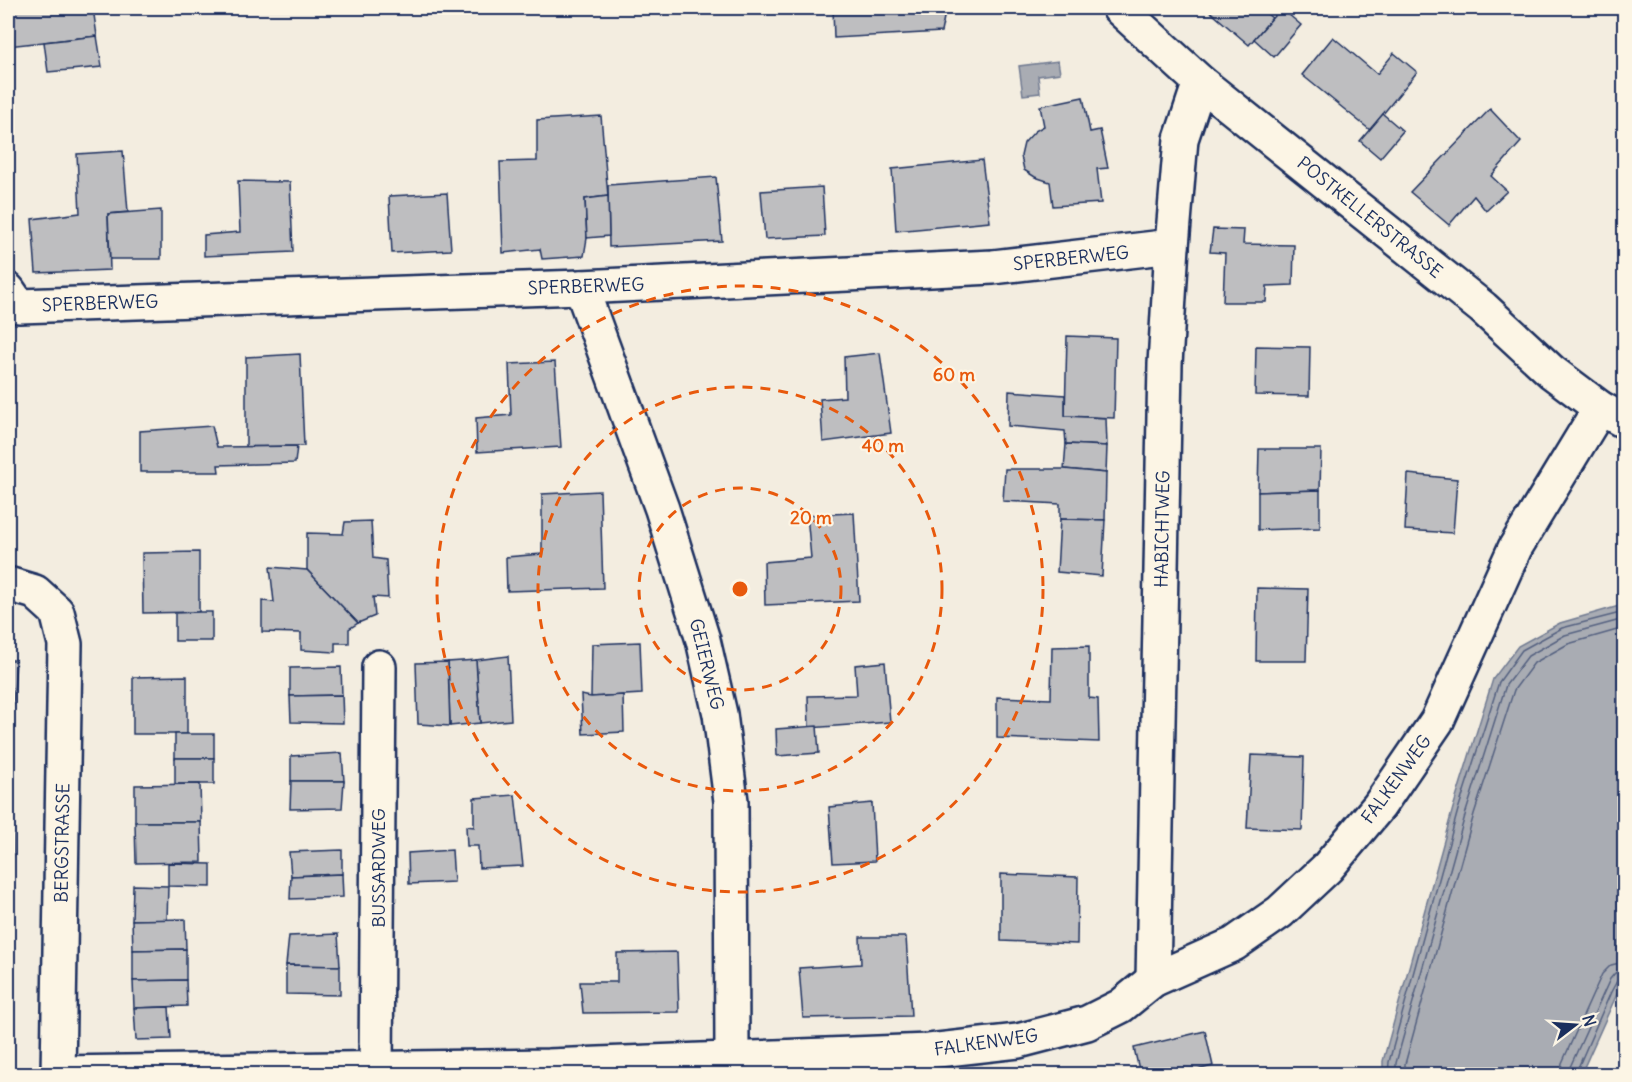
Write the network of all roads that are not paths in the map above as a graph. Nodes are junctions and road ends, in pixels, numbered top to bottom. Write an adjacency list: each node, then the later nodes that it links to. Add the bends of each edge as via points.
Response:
1 (1119, 8): 2 (street, POSTKELLERSTRASSE)
2 (1200, 82): 3 (street, HABICHTWEG, via 1181,140); 6 (street, POSTKELLERSTRASSE, via 1483,308 1552,372)
3 (1172, 246): 4 (street, SPERBERWEG, via 993,267); 9 (street, HABICHTWEG, via 1165,364)
4 (581, 287): 5 (street, SPERBERWEG, via 19,306); 10 (street, GEIERWEG, via 662,509 703,640 720,714 731,801)
5 (8, 290)
6 (1612, 415): 9 (street, FALKENWEG, via 1515,548 1437,721 1379,806 1327,868 1280,912 1234,944)
7 (8, 584): 12 (street, BERGSTRASSE, via 35,592 57,612 65,644)
8 (379, 667): 11 (street, BUSSARDWEG)
9 (1153, 980): 10 (street, FALKENWEG, via 1122,1006 1087,1023 1018,1041 929,1051)
10 (732, 1058): 11 (street, FALKENWEG)
11 (376, 1069): 12 (street, FALKENWEG)
12 (58, 1074)

